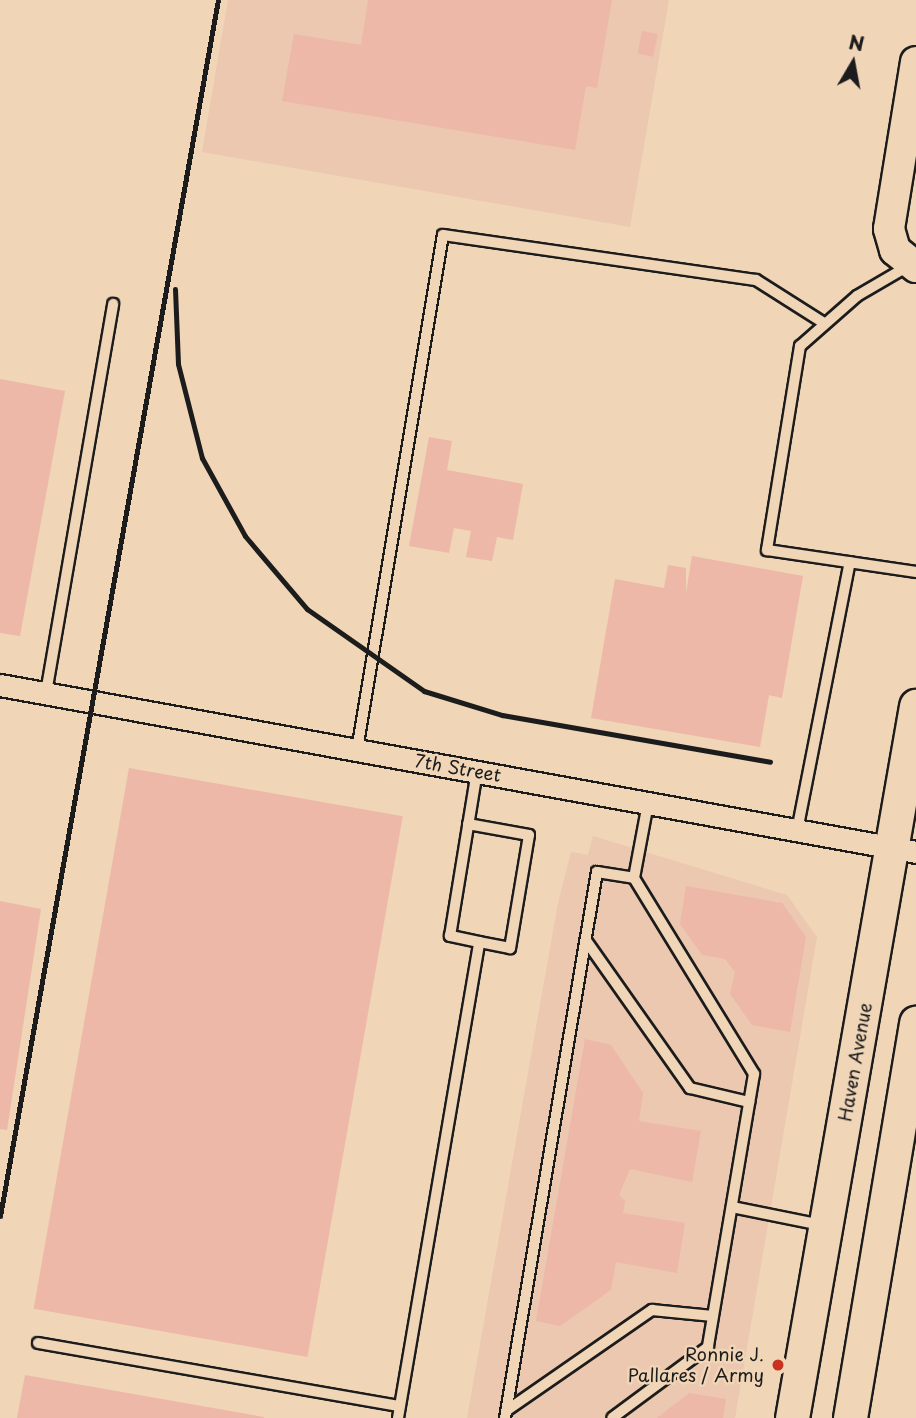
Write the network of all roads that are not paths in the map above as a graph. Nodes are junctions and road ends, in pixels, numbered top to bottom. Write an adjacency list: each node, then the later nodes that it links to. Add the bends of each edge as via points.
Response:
1 (916, 62): 2 (street, via 890,218 895,250)
2 (913, 266): 4 (lane)
3 (113, 304): 8 (lane)
4 (824, 323): 5 (lane, via 800,346 767,550); 10 (lane, via 756,280 443,235)
5 (850, 562): 6 (lane); 14 (lane)
6 (916, 572)
7 (0, 685): 8 (street, 7th Street)
8 (46, 693): 10 (street, 7th Street)
9 (916, 706): 15 (main road, Haven Avenue)
10 (357, 750): 11 (street, 7th Street)
11 (477, 772): 12 (street, 7th Street); 13 (lane)
12 (648, 803): 14 (street, 7th Street); 16 (lane)
13 (468, 824): 17 (lane, via 450,936); 17 (lane, via 529,835 510,948)
14 (797, 831): 15 (street, 7th Street)
15 (904, 850): 22 (main road, Haven Avenue)
16 (634, 878): 18 (lane, via 597,872); 20 (lane, via 754,1074)
17 (479, 942): 25 (lane)
18 (587, 942): 20 (lane, via 690,1088); 26 (lane)
19 (916, 1022): 29 (main road)
20 (750, 1102): 21 (lane)
21 (732, 1207): 22 (lane); 23 (lane)
22 (826, 1226): 28 (main road, Haven Avenue)
23 (713, 1316): 26 (lane, via 652,1310); 27 (lane, via 708,1347)
24 (38, 1343): 25 (lane)
25 (399, 1412)
26 (505, 1415)
27 (612, 1418)
28 (792, 1418)
29 (850, 1418)

